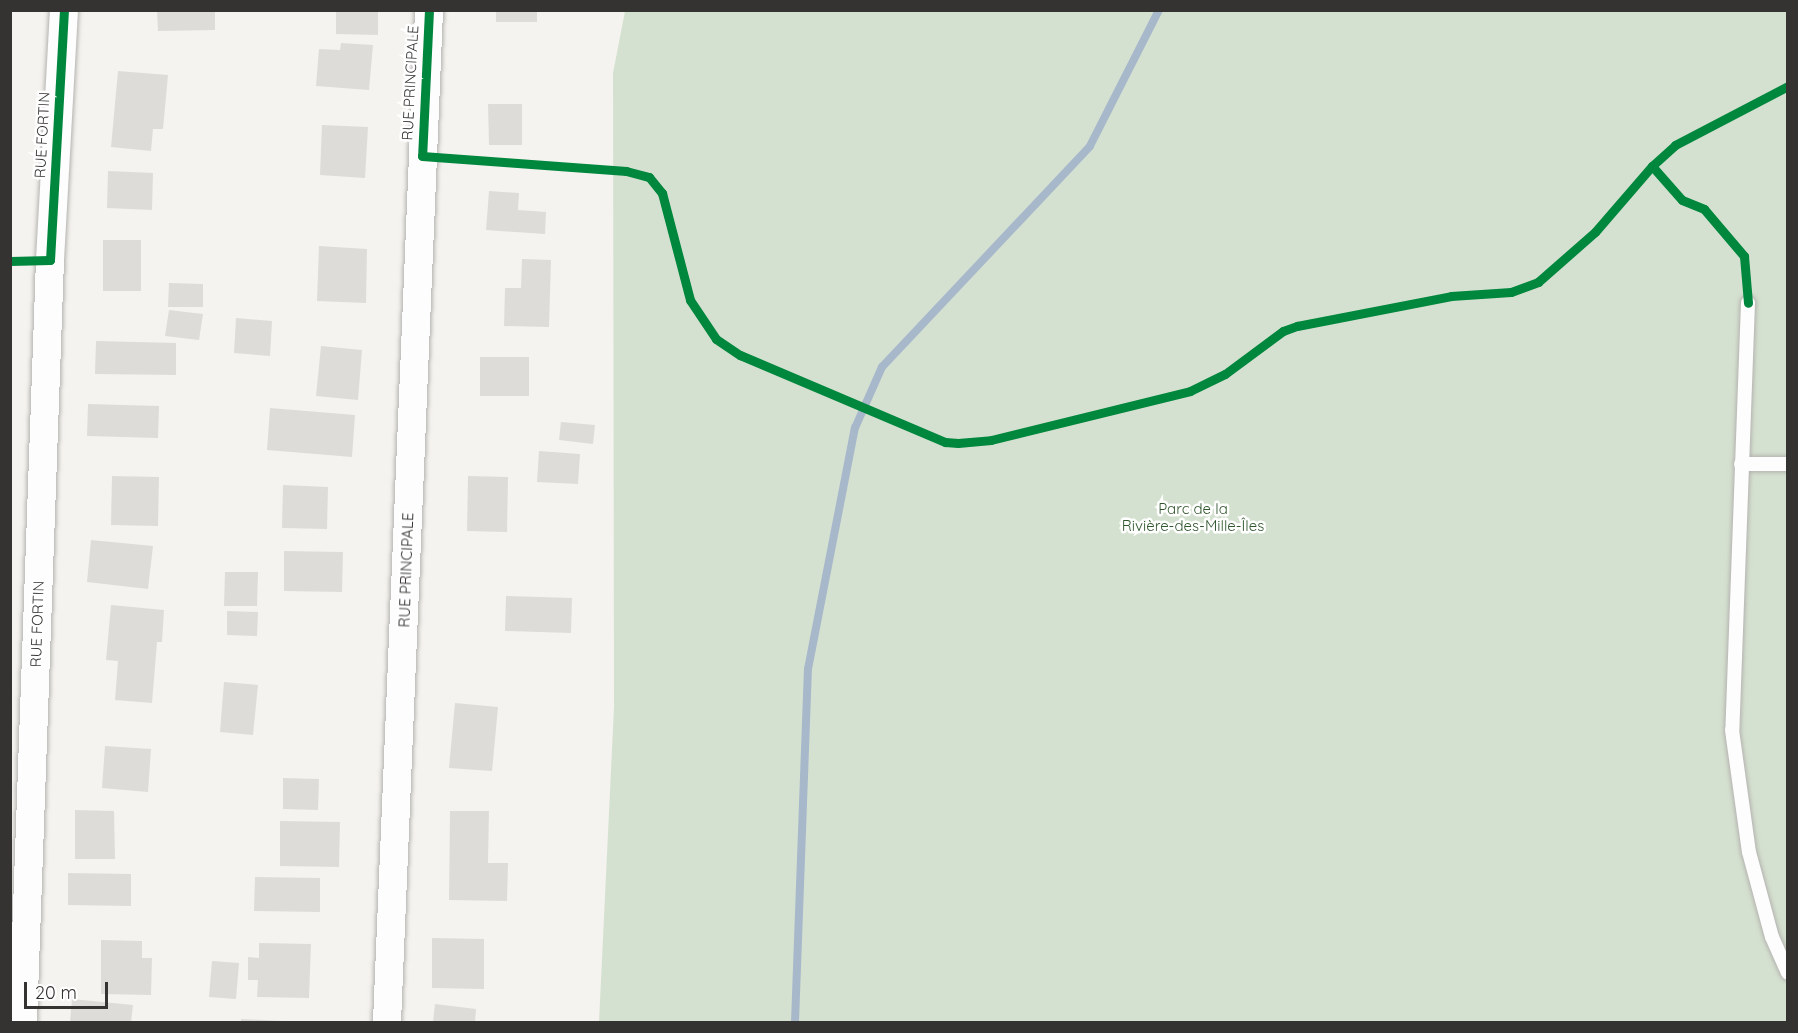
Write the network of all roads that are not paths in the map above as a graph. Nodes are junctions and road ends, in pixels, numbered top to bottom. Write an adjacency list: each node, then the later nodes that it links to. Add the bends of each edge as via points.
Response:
1 (64, 10): 7 (street, RUE FORTIN, via 50,260)
2 (429, 10): 8 (street, RUE PRINCIPALE)
3 (1748, 303): 4 (lane)
4 (1741, 464): 5 (lane); 6 (lane, via 1732,689 1735,767 1749,852 1772,937)
5 (1788, 464)
6 (1788, 973)
7 (22, 1023)
8 (387, 1023)

